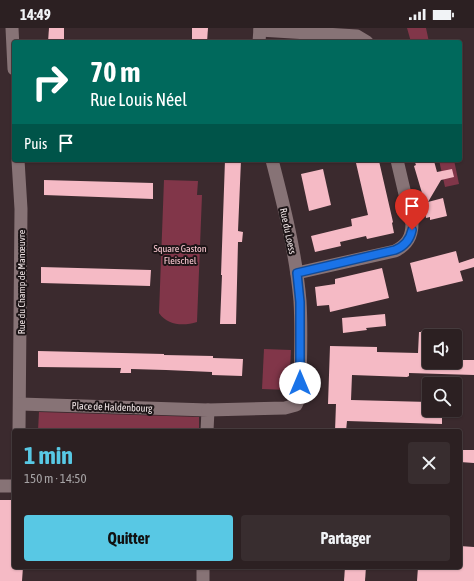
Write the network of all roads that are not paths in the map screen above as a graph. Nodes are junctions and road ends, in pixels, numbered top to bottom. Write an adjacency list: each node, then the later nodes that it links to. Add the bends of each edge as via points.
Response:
1 (12, 28): 3 (street)
2 (260, 33): 4 (street, via 357,36)
3 (13, 40)
4 (363, 40)
5 (18, 162): 9 (street, Rue du Champ de Manœuvre, via 21,209)
6 (272, 162): 8 (street, Rue du Loess)
7 (397, 162): 8 (street, via 412,224 408,242 395,250)
8 (297, 273): 10 (street, Rue du Loess, via 300,302 300,396 296,405 285,408)
9 (20, 404): 10 (street, Place de Haldenbourg); 11 (street)
10 (208, 410): 12 (street)
11 (19, 429)
12 (207, 429)
13 (0, 486): 14 (street)
14 (12, 486)
15 (203, 569): 16 (street)
16 (203, 581)

